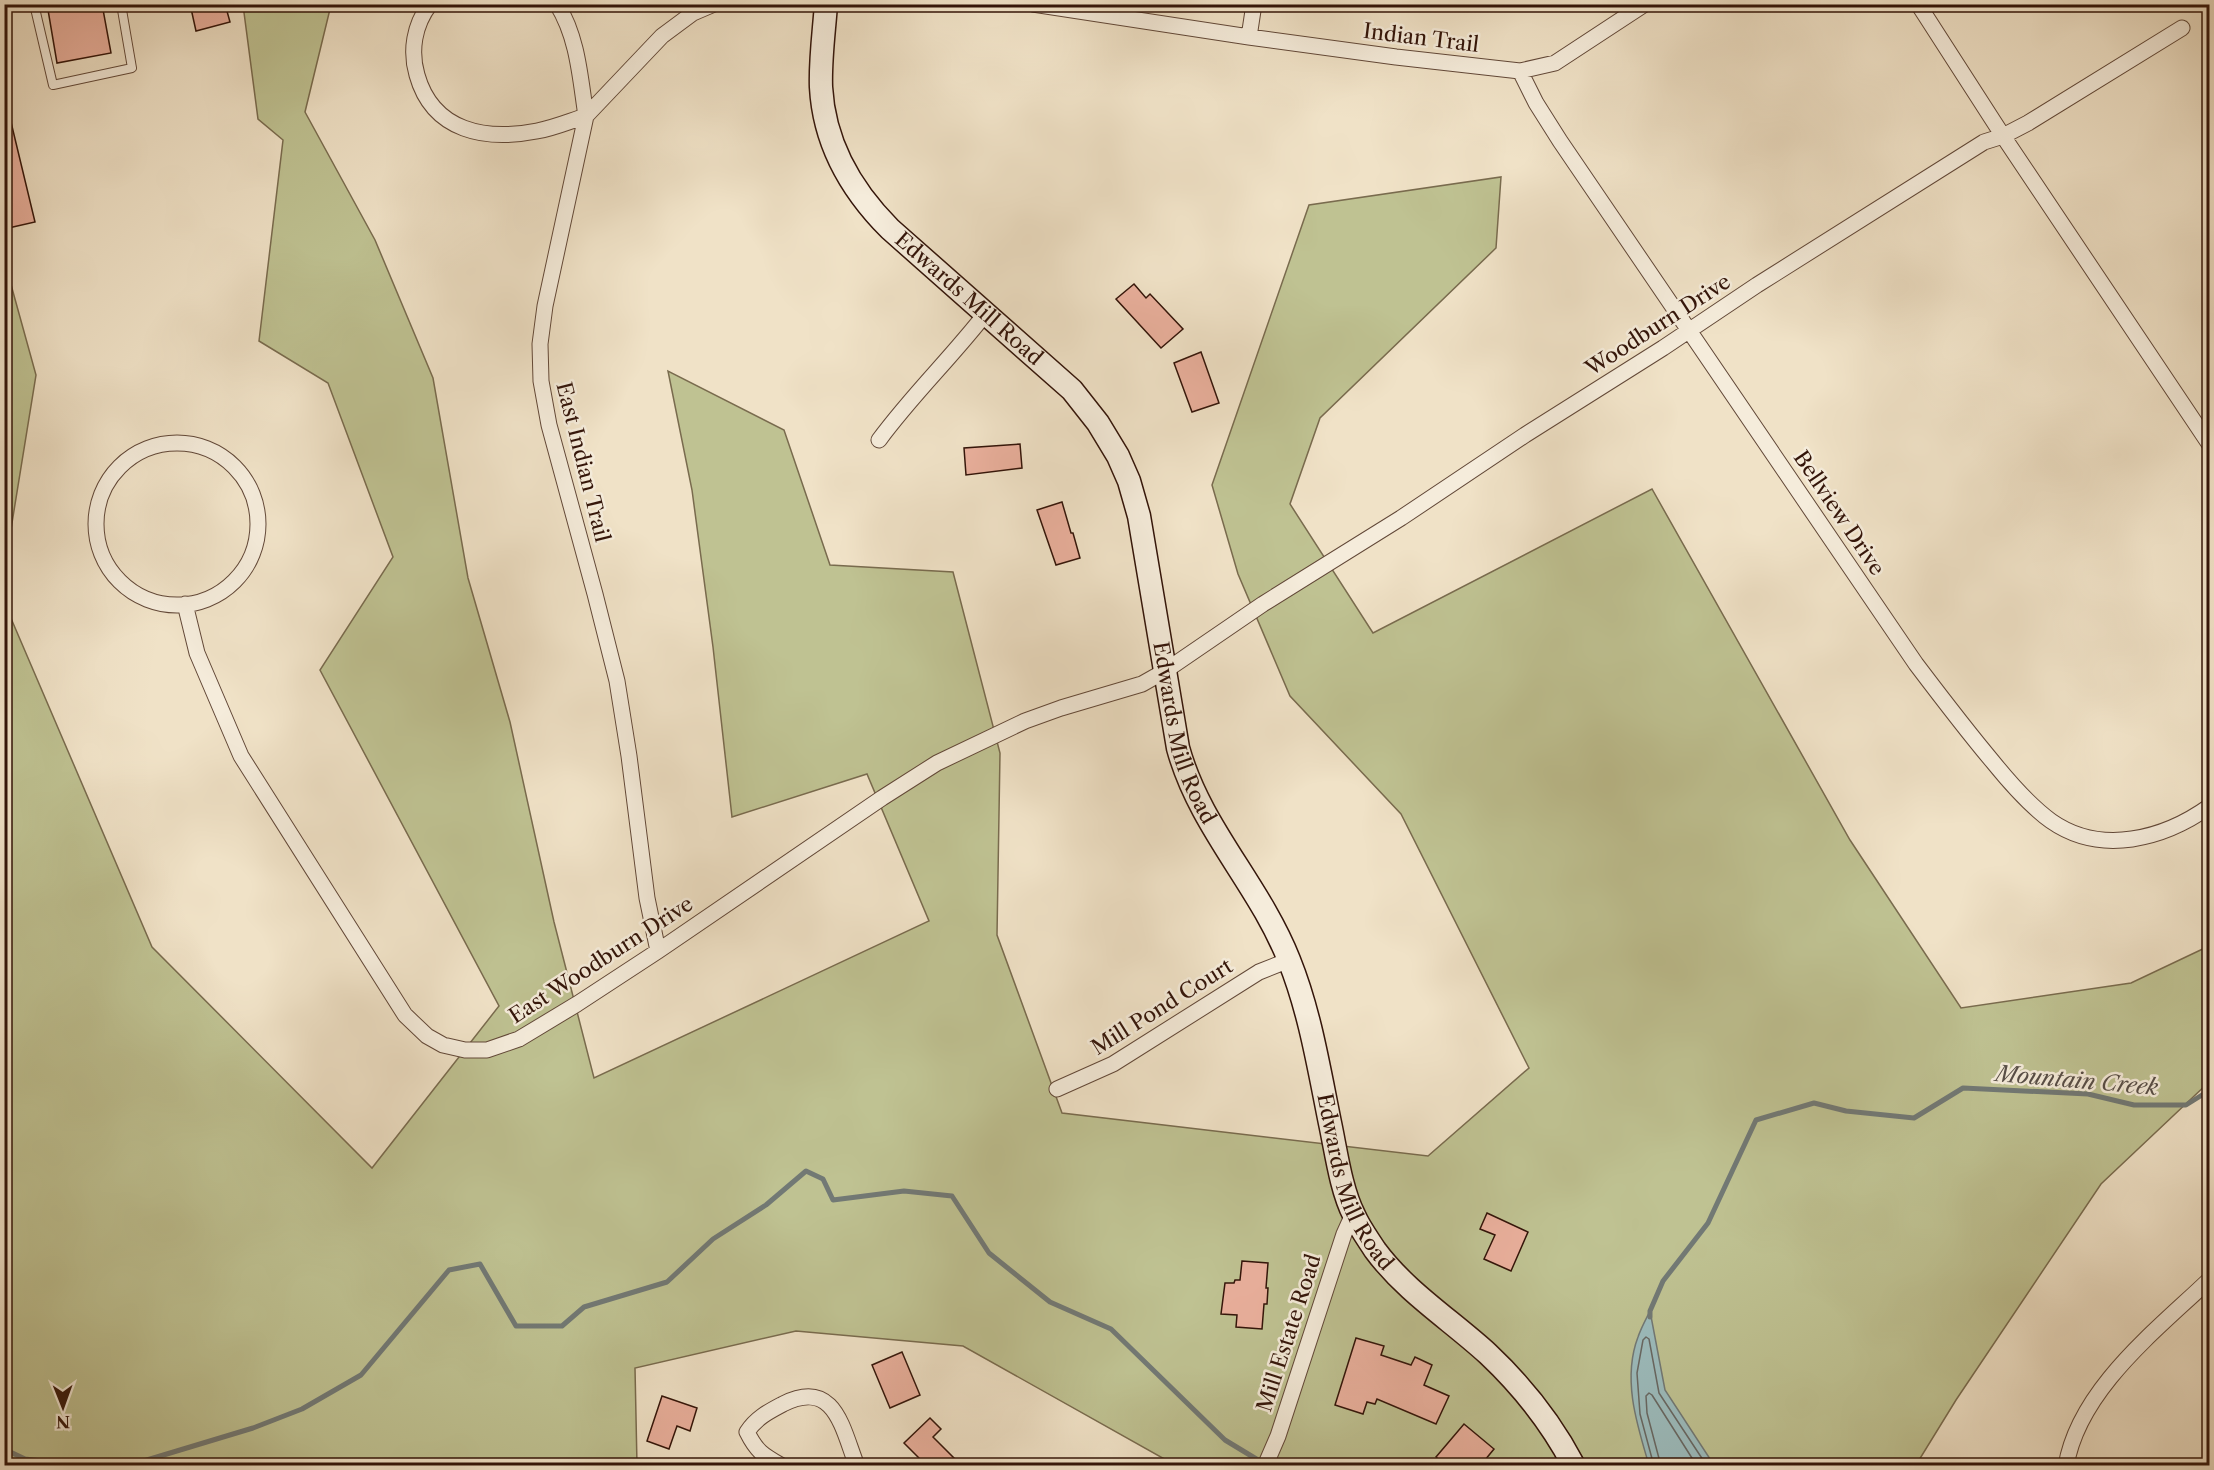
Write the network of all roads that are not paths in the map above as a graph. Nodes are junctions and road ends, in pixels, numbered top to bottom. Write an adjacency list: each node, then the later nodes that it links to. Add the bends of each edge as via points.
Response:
1 (34, 4): 2 (lane, via 53,85 132,68)
2 (121, 4)
3 (430, 4): 14 (street, via 415,36 414,66 431,104 448,120 467,130 510,134 538,131)
4 (557, 4): 14 (street, via 574,41)
5 (714, 4): 14 (street, via 662,36)
6 (826, 4): 16 (street, Edwards Mill Road, via 821,87 829,135 838,159 872,211)
7 (1033, 4): 12 (street, Indian Trail)
8 (1254, 4): 12 (street)
9 (1645, 4): 13 (street, Indian Trail, via 1555,63)
10 (1918, 4): 15 (street)
11 (2182, 28): 15 (street, Woodburn Drive)
12 (1249, 37): 13 (street, Indian Trail)
13 (1520, 71): 17 (street, Bellview Drive, via 1560,141)
14 (586, 116): 23 (street, East Indian Trail, via 544,306 541,381 616,681)
15 (2003, 136): 17 (street, Woodburn Drive, via 1984,142); 19 (street)
16 (986, 313): 18 (street); 21 (street, Edwards Mill Road, via 1072,390 1118,456 1139,516)
17 (1689, 330): 21 (street, Woodburn Drive); 22 (street, Bellview Drive, via 1916,664 1960,724 2033,806 2068,831 2103,840 2152,835)
18 (879, 440)
19 (2210, 445)
20 (185, 604): 20 (street, via 149,600 133,592 104,558 96,532 100,496 108,480 134,455 168,443 204,447 227,461 246,481 257,515 255,542 245,567 234,581 203,600); 23 (street, East Woodburn Drive, via 197,653 241,756 405,1015 419,1030 443,1045 465,1050 507,1045)
21 (1165, 670): 23 (street, East Woodburn Drive, via 1142,684 1025,722 937,763); 24 (street, Edwards Mill Road, via 1178,748 1191,788 1261,903)
22 (2210, 806)
23 (658, 951)
24 (1289, 960): 25 (street, Mill Pond Court, via 1259,972 1113,1064); 26 (street, Edwards Mill Road, via 1310,1027)
25 (1057, 1089)
26 (1353, 1214): 30 (street, Mill Estate Road); 31 (street, Edwards Mill Road, via 1398,1277 1517,1383 1544,1416)
27 (2210, 1279): 32 (street, via 2100,1390 2075,1433)
28 (782, 1466): 29 (street, via 760,1453 747,1432 759,1417 795,1399 813,1395 836,1412)
29 (857, 1466)
30 (1265, 1466)
31 (1574, 1466)
32 (2066, 1466)

